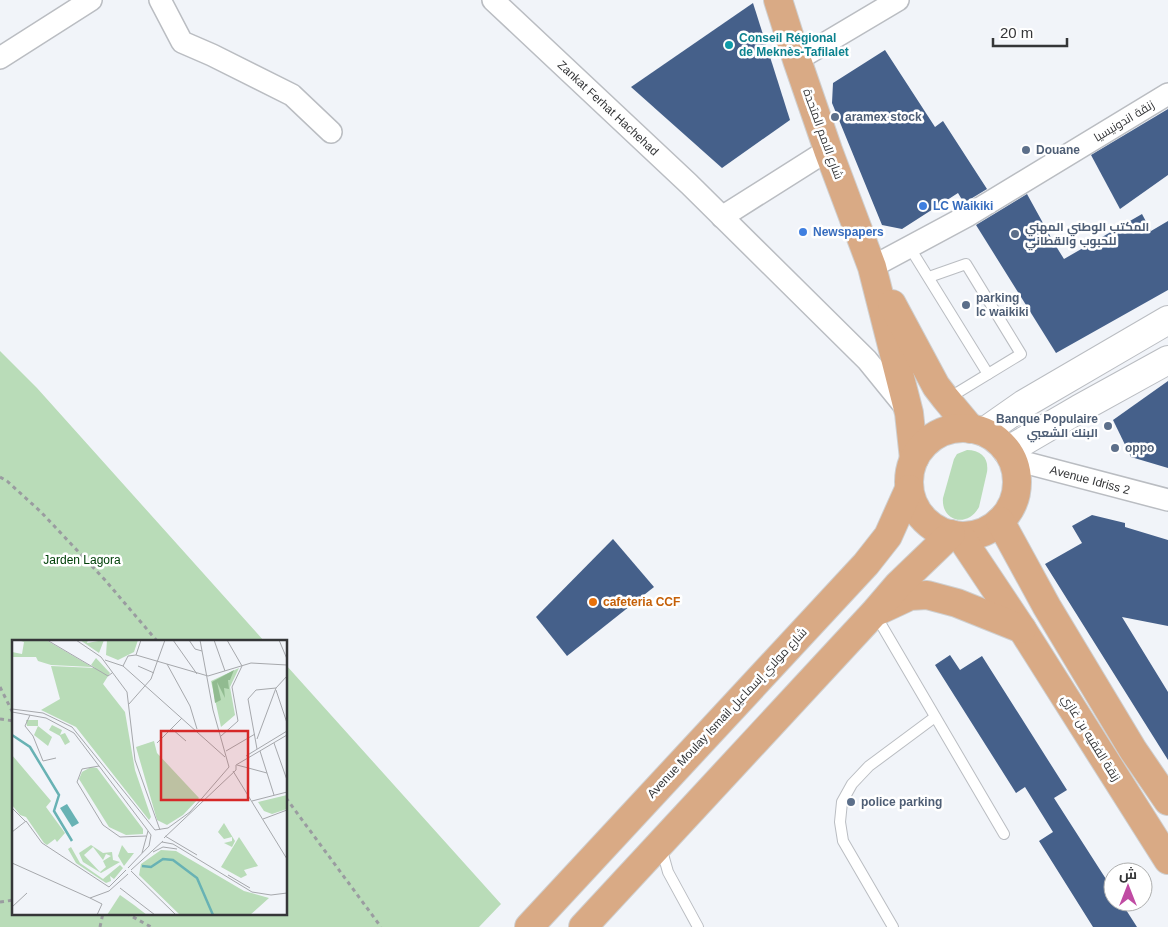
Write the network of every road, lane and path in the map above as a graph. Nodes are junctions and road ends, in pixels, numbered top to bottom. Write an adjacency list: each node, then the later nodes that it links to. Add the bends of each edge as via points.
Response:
1 (90, 0): 6 (street)
2 (160, 0): 9 (street, via 182,42 292,96)
3 (493, 0): 11 (street, Zankat Ferhat Hachehad)
4 (778, 0): 7 (main road, شارع الامم المتحدة)
5 (898, 0): 7 (street)
6 (0, 58)
7 (797, 60): 10 (main road, شارع الامم المتحدة)
8 (1168, 94): 12 (street, زنقة اندونيسيا)
9 (331, 132)
10 (828, 150): 11 (street); 13 (main road, شارع الامم المتحدة)
11 (722, 217): 19 (street, Zankat Ferhat Hachehad, via 867,360)
12 (910, 248): 13 (street, زنقة اندونيسيا); 14 (lane)
13 (872, 267): 18 (main road); 19 (main road)
14 (929, 277): 17 (lane); 17 (lane, via 966,264 1021,354)
15 (1168, 320): 20 (main road)
16 (1168, 360): 21 (main road, via 1080,409)
17 (988, 374): 18 (lane)
18 (946, 399): 20 (main road)
19 (909, 413): 22 (main road)
20 (978, 430): 21 (main road, via 996,440); 22 (main road, via 960,428 935,436)
21 (1009, 455): 25 (street, Avenue Idriss 2); 26 (main road, via 1017,485 1009,510)
22 (914, 459): 24 (main road)
23 (0, 477): 30 (path, via 41,512)
24 (909, 488): 27 (main road, via 923,518 935,528); 44 (main road, Avenue Moulay Ismail شارع مولاي إسماعيل, via 888,536 866,564)
25 (1168, 500)
26 (1000, 521): 27 (main road, via 988,530); 35 (main road, via 1052,616 1133,750)
27 (955, 535): 28 (main road, via 898,585); 29 (main road, زنقة الفقيه بن غازي)
28 (874, 613): 29 (main road, via 910,596 927,595); 33 (lane); 37 (main road)
29 (1017, 623): 38 (main road, زنقة الفقيه بن غازي)
30 (156, 640)
31 (0, 687): 32 (path)
32 (12, 711)
33 (935, 718): 36 (lane); 47 (lane, via 869,766 852,784 842,802 840,822 843,841)
34 (288, 801): 43 (path)
35 (1168, 801)
36 (1004, 834)
37 (661, 844): 45 (main road); 46 (lane, via 668,872)
38 (1168, 860)
39 (103, 914): 41 (path)
40 (128, 914): 42 (path)
41 (100, 927)
42 (152, 927)
43 (381, 927)
44 (529, 927)
45 (583, 927)
46 (698, 927)
47 (893, 927)

